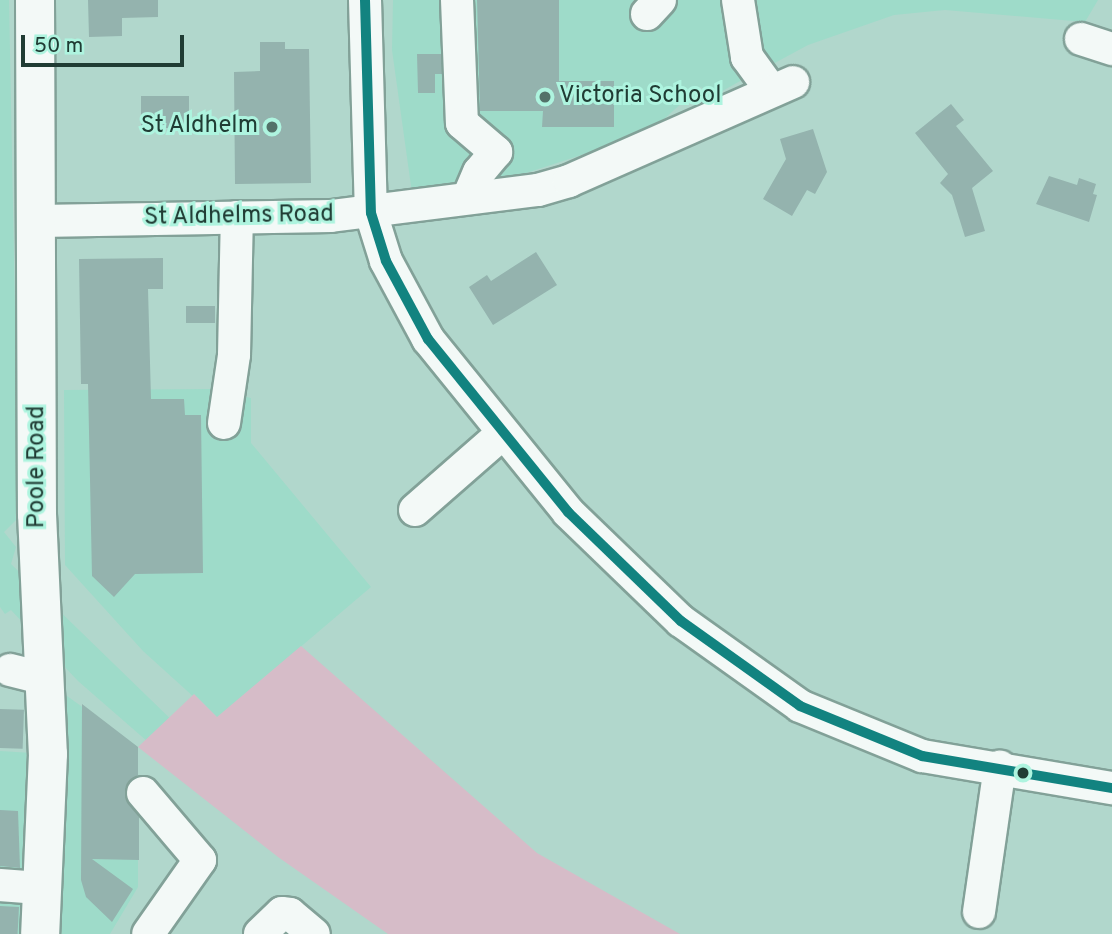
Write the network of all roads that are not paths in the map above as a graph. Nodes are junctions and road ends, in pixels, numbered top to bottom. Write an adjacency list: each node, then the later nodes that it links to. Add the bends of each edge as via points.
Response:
1 (36, 0): 10 (highway, Poole Road)
2 (365, 0): 8 (street)
3 (457, 0): 7 (street, via 462,123 496,152 479,172)
4 (738, 0): 7 (street, St Aldhelms Road, via 747,57 782,86 569,181)
5 (1082, 39): 6 (street)
6 (1112, 49)
7 (468, 198): 8 (street, St Aldhelms Road)
8 (372, 213): 9 (street, St Aldhelms Road); 12 (street, via 405,304)
9 (237, 217): 10 (street, St Aldhelms Road); 11 (street, via 234,355)
10 (39, 221): 18 (highway, Poole Road, via 32,682 48,795)
11 (224, 423)
12 (503, 433): 13 (street); 14 (street, via 568,512 681,621 800,706 922,756)
13 (415, 510)
14 (1000, 767): 15 (street); 19 (street)
15 (1112, 788)
16 (143, 793): 21 (street, via 200,860)
17 (0, 885): 18 (street)
18 (40, 888): 20 (highway, Poole Road)
19 (979, 912)
20 (40, 934)
21 (148, 934)
22 (260, 934): 23 (street, via 282,913 290,914)
23 (314, 934)

